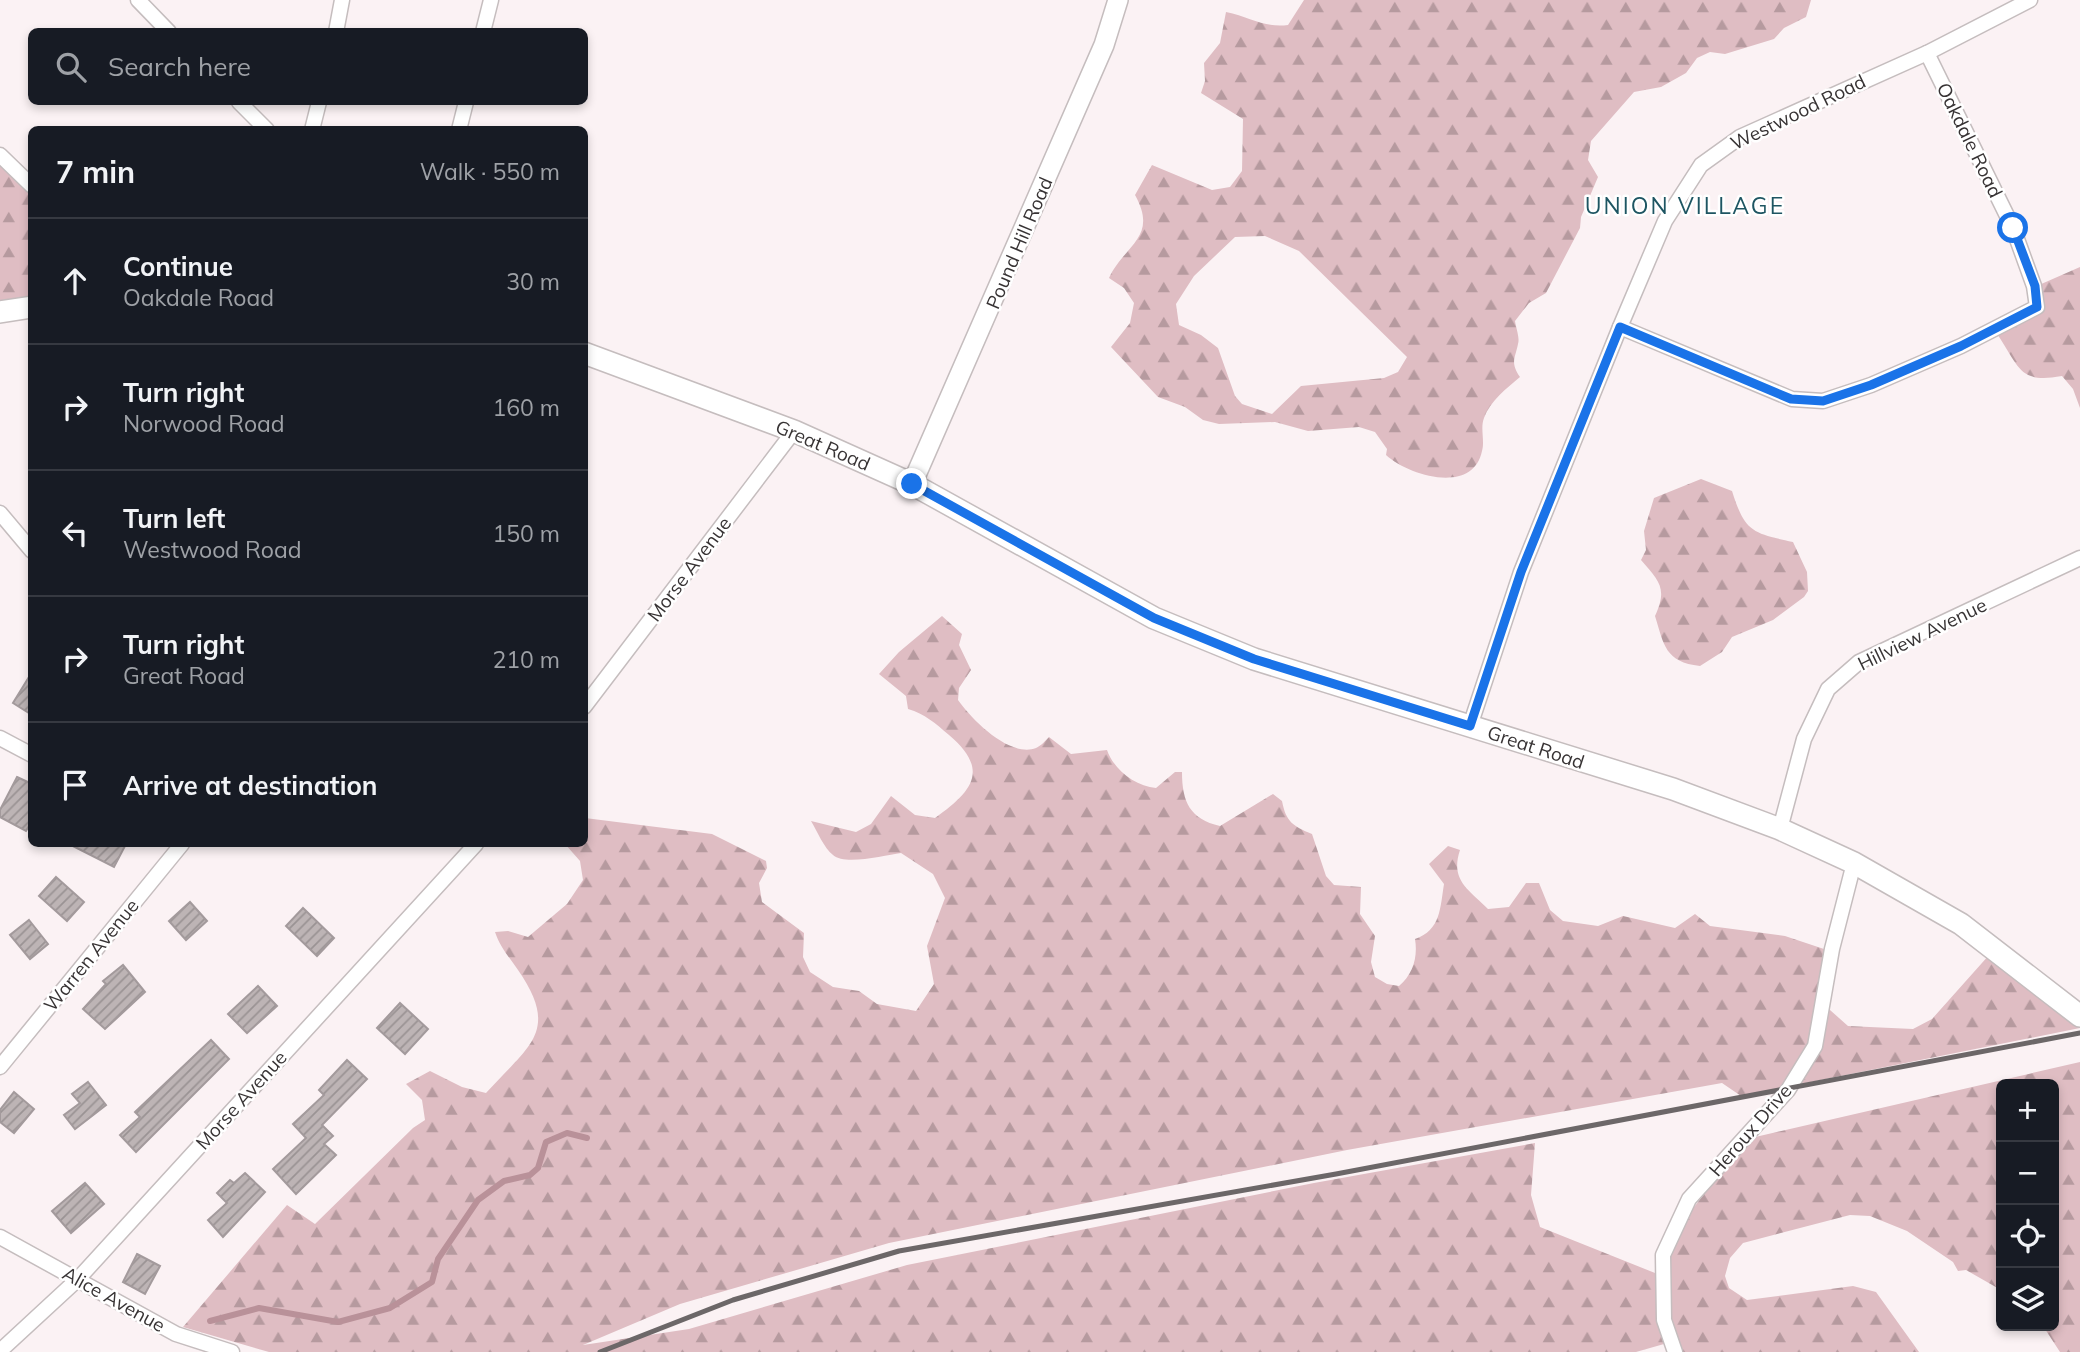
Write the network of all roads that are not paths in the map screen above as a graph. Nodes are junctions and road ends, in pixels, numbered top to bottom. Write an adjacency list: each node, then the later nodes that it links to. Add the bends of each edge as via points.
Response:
1 (138, 0): 6 (street)
2 (342, 0): 7 (street)
3 (491, 0): 8 (street)
4 (1118, 0): 23 (street, Pound Hill Road, via 1104,45)
5 (2029, 0): 9 (street, Westwood Road)
6 (165, 28)
7 (337, 28)
8 (484, 28)
9 (1927, 53): 20 (street, Westwood Road, via 1740,137 1701,165 1665,221); 20 (street, Oakdale Road, via 2013,228 2035,286 2037,307 1961,346 1823,401 1791,399)
10 (242, 105): 13 (street)
11 (318, 105): 14 (street)
12 (465, 105): 15 (street)
13 (263, 126)
14 (313, 126)
15 (460, 126)
16 (0, 155): 17 (street)
17 (28, 182)
18 (28, 308): 19 (main road)
19 (0, 312)
20 (1620, 327): 28 (street, Westwood Road, via 1521,572)
21 (588, 357): 22 (main road, Great Road)
22 (794, 431): 23 (main road, Great Road); 27 (street, Morse Avenue)
23 (912, 484): 28 (main road, Great Road, via 1154,618 1254,659)
24 (0, 513): 25 (street)
25 (28, 546)
26 (2080, 558): 31 (street, Hillview Avenue, via 1859,662 1828,689 1804,739)
27 (588, 702)
28 (1470, 726): 31 (main road, Great Road, via 1673,789)
29 (0, 738): 30 (street)
30 (28, 753)
31 (1780, 829): 34 (main road, Great Road)
32 (180, 847): 36 (street, Warren Avenue)
33 (473, 847): 38 (street, Morse Avenue)
34 (1854, 863): 35 (main road, Great Road, via 1961,924); 41 (street, Heroux Drive, via 1832,948 1815,1046 1788,1090 1689,1199 1663,1255 1664,1320)
35 (2077, 1011)
36 (0, 1067)
37 (0, 1237): 38 (street, Alice Avenue)
38 (78, 1279): 39 (street, Morse Avenue); 40 (street, Alice Avenue, via 176,1334)
39 (0, 1350)
40 (232, 1352)
41 (1675, 1352)

